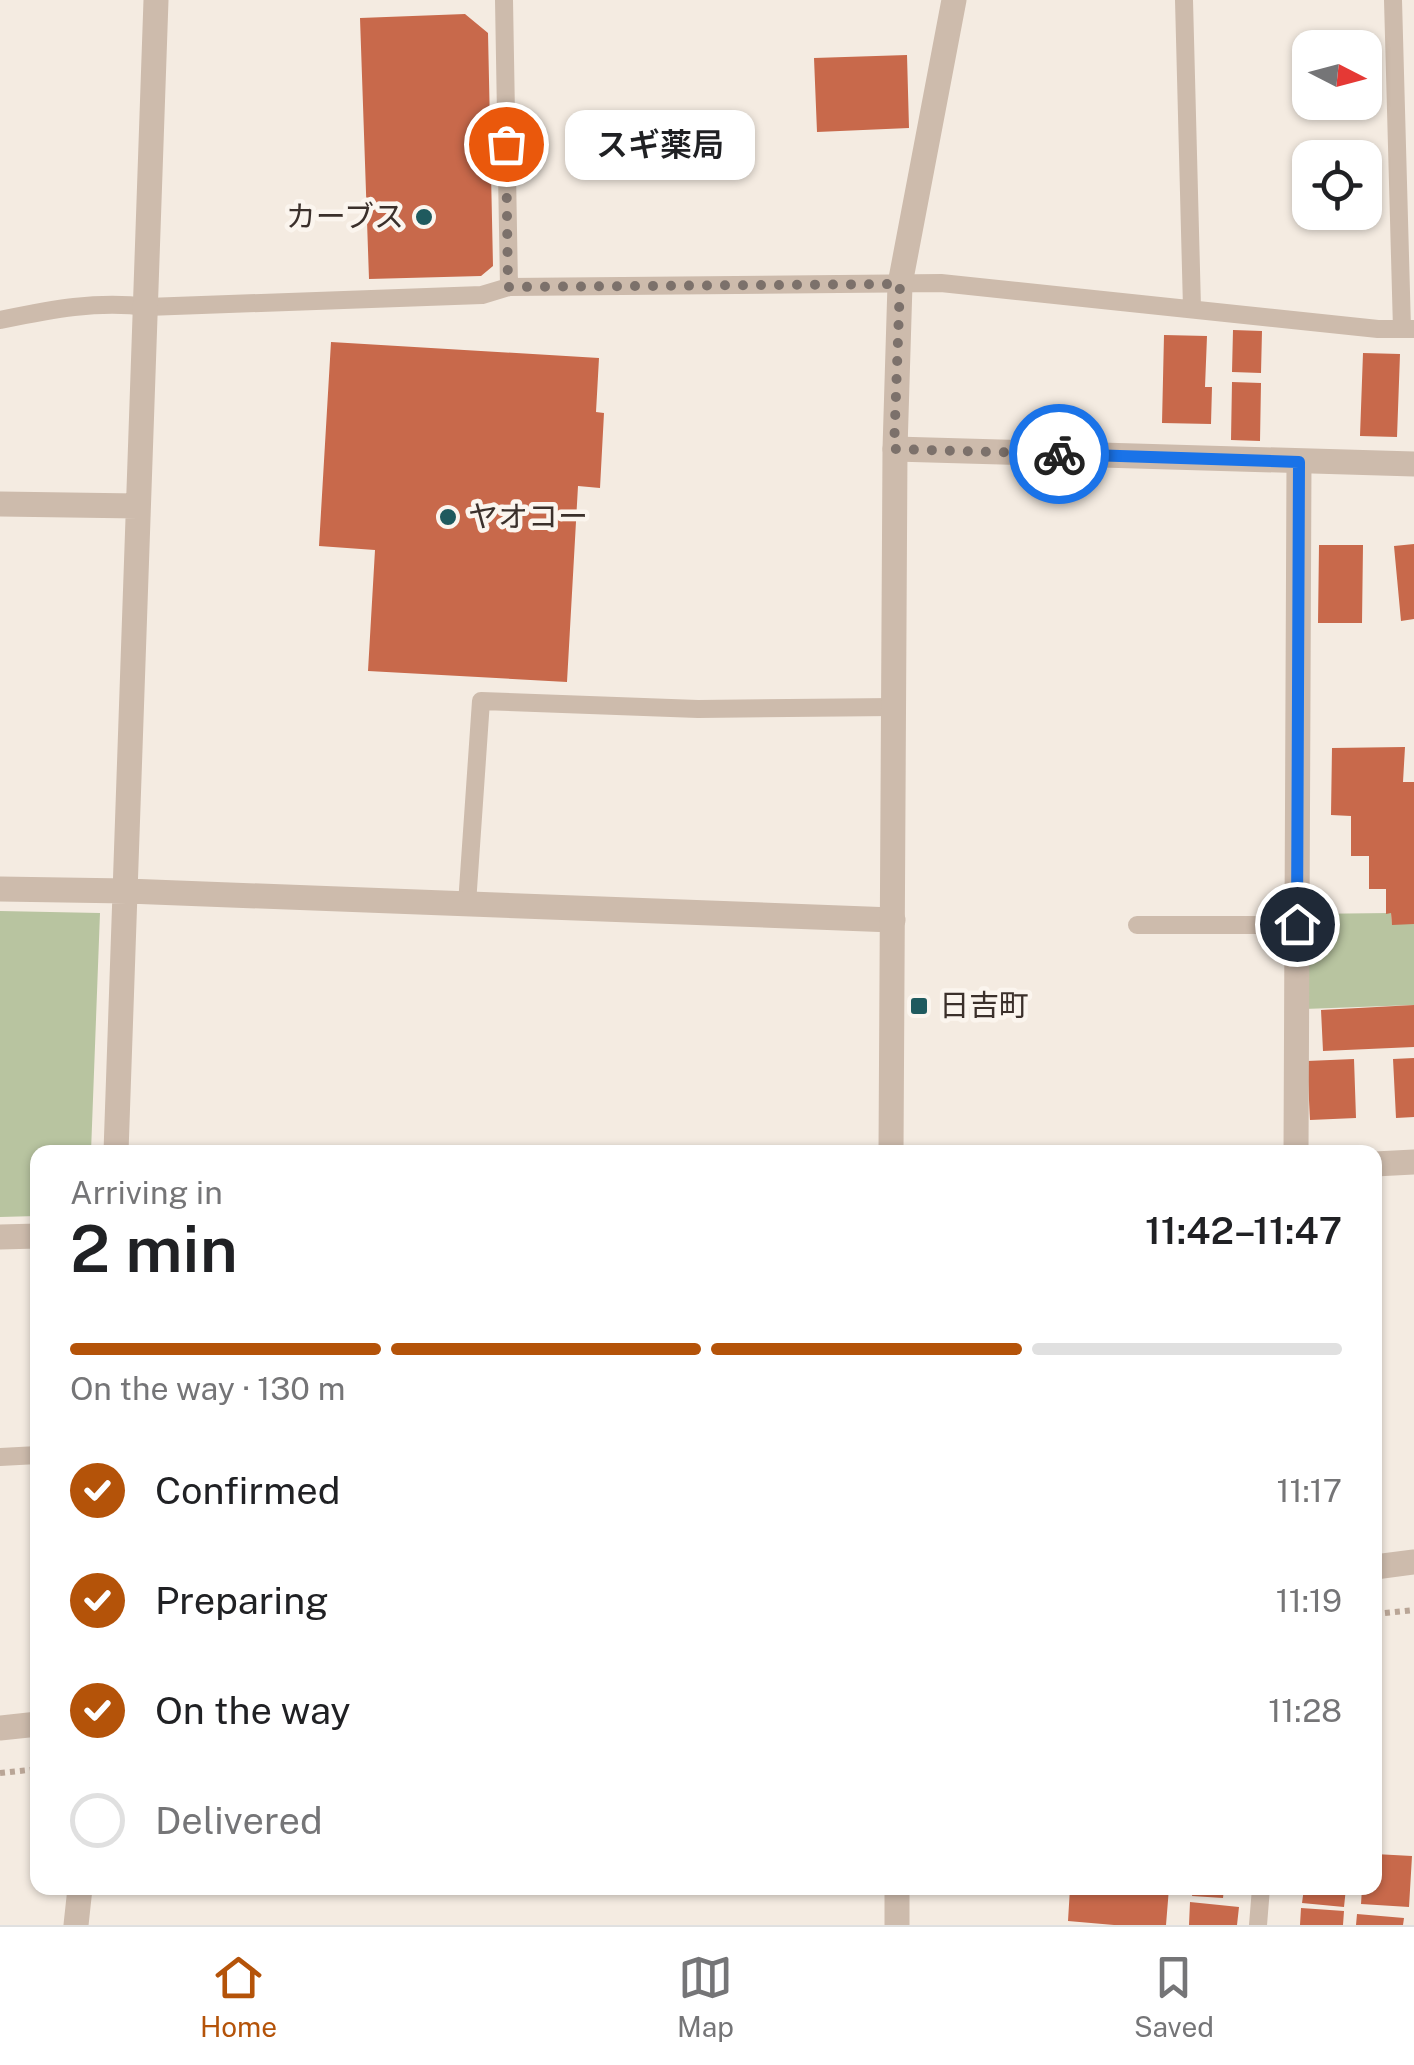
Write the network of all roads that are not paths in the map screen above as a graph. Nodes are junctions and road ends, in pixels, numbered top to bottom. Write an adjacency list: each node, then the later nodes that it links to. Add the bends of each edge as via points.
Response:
1 (156, 0): 8 (street)
2 (504, 0): 7 (lane)
3 (954, 0): 6 (street)
4 (1184, 0): 9 (lane)
5 (1393, 0): 11 (lane)
6 (900, 284): 7 (lane); 9 (lane); 12 (street)
7 (508, 287): 8 (lane, via 482,295)
8 (147, 307): 10 (lane, via 73,306); 16 (street)
9 (1192, 308): 11 (lane)
10 (0, 320)
11 (1408, 329)
12 (894, 449): 13 (street); 17 (street)
13 (1299, 462): 14 (street); 22 (street)
14 (1414, 464)
15 (0, 504): 16 (street)
16 (138, 506): 19 (street)
17 (894, 707): 20 (lane, via 481,701); 21 (street)
18 (0, 889): 19 (street)
19 (127, 891): 20 (street); 24 (street)
20 (467, 904): 21 (street)
21 (893, 920): 25 (street)
22 (1297, 924): 23 (lane); 26 (street)
23 (1136, 925)
24 (116, 1145)
25 (891, 1145)
26 (1296, 1145)
27 (1414, 1162): 28 (street)
28 (1382, 1164)
29 (30, 1236): 30 (street)
30 (0, 1238)
31 (30, 1455): 32 (lane)
32 (0, 1457)
33 (1414, 1562): 34 (street)
34 (1382, 1566)
35 (30, 1725): 36 (street)
36 (0, 1728)
37 (79, 1895): 40 (street)
38 (898, 1895): 41 (street)
39 (1260, 1895): 42 (lane)
40 (76, 1925)
41 (897, 1925)
42 (1258, 1925)

